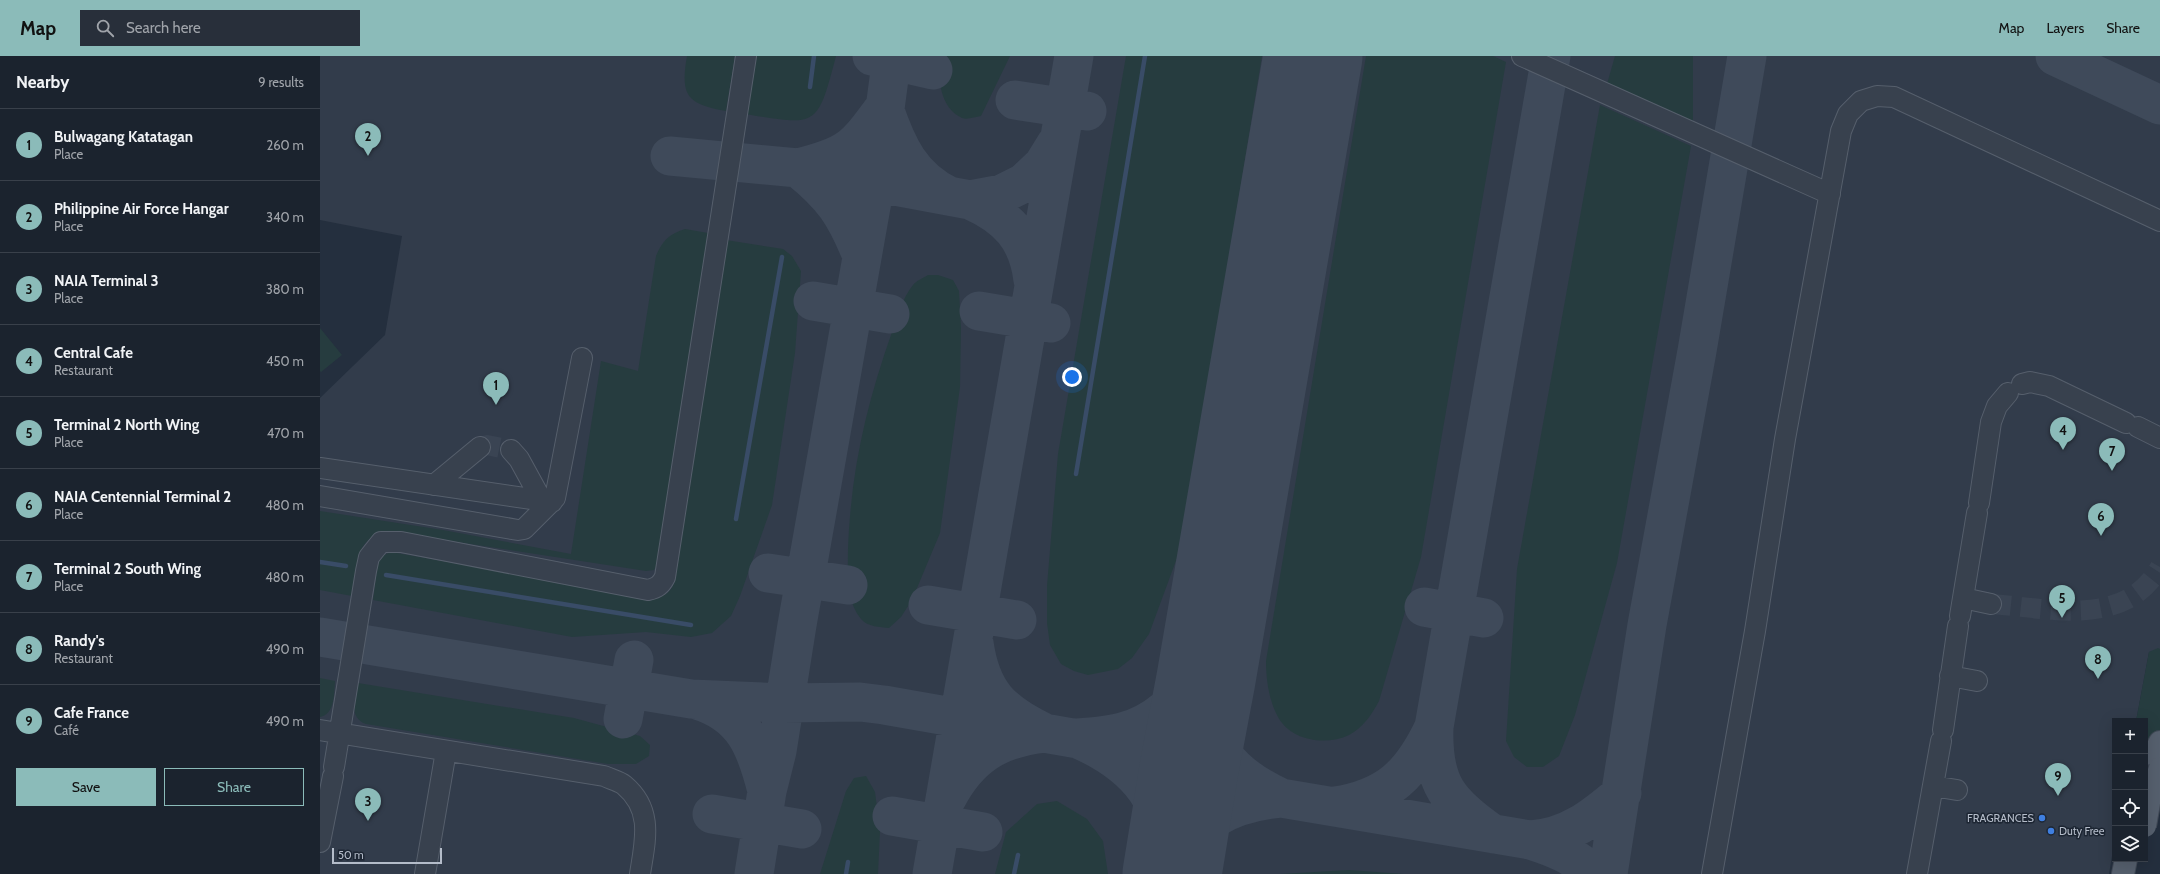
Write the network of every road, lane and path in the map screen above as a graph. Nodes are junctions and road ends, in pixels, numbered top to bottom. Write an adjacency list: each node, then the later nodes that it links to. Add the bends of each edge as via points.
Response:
1 (746, 56): 19 (lane, via 663,582 648,590 401,542 381,542 369,557)
2 (1522, 56): 3 (lane)
3 (1830, 194): 4 (lane, via 1836,152 1843,123 1848,114 1854,106 1868,98 1886,95 1907,102); 31 (lane, via 1785,439 1754,637)
4 (2160, 222)
5 (582, 358): 13 (lane)
6 (2160, 438): 16 (lane, via 2049,386 2030,382 2015,388 1997,406 1991,422)
7 (480, 447): 11 (lane)
8 (511, 450): 13 (lane, via 519,459)
9 (320, 468): 10 (lane)
10 (389, 478): 11 (lane); 14 (lane)
11 (434, 485): 13 (lane)
12 (320, 496): 14 (lane)
13 (545, 506): 14 (lane, via 524,528 518,530)
14 (384, 507)
15 (1991, 604): 16 (lane)
16 (1960, 613): 17 (lane)
17 (1950, 676): 18 (lane); 23 (lane)
18 (1977, 681)
19 (330, 731): 21 (lane); 26 (lane, via 334,771)
20 (2160, 742): 22 (main road)
21 (446, 752): 29 (lane); 30 (lane, via 604,776 624,784 642,806 646,830)
22 (2153, 770): 25 (main road, bridge)
23 (1933, 786): 24 (lane); 32 (lane)
24 (1957, 790)
25 (2148, 809)
26 (320, 842)
27 (2126, 862): 33 (main road)
28 (2139, 862): 34 (main road)
29 (425, 874)
30 (640, 874)
31 (1712, 874)
32 (1917, 874)
33 (2124, 874)
34 (2137, 874)

